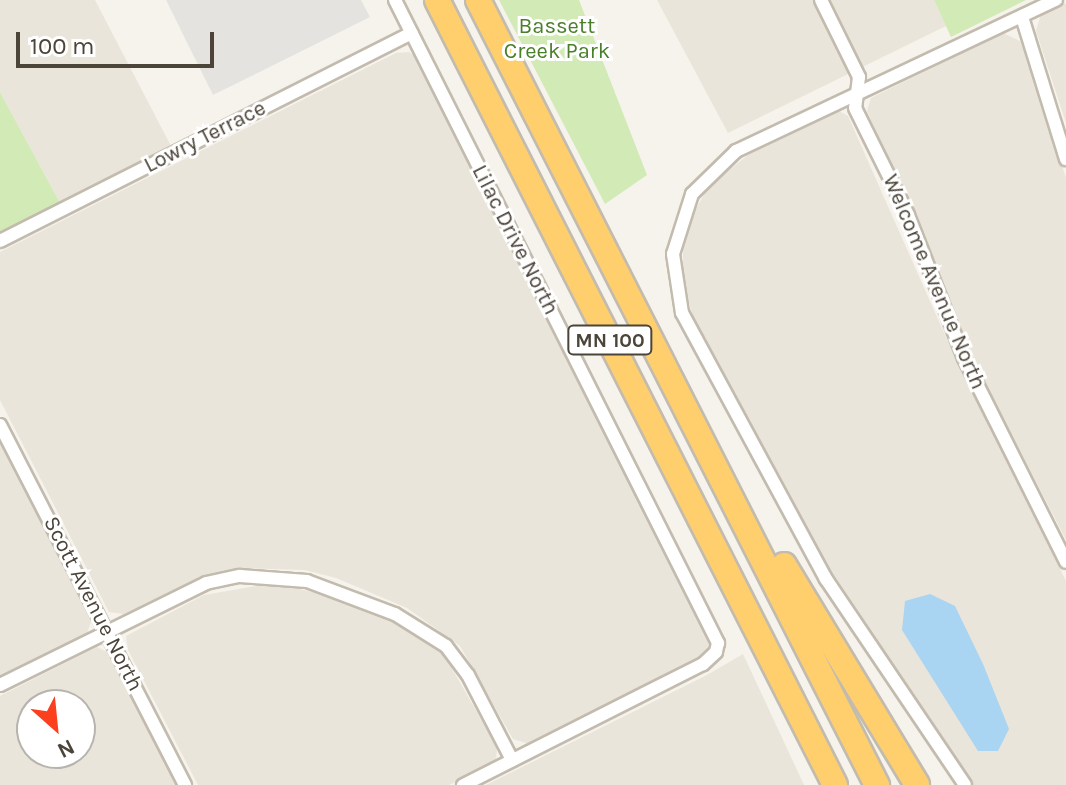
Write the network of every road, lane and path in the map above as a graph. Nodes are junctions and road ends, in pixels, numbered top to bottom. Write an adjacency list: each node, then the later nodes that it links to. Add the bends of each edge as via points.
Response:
1 (395, 0): 7 (street, Lilac Drive North)
2 (437, 0): 15 (highway, MN 100)
3 (478, 0): 12 (highway, MN 100)
4 (821, 0): 8 (street, Welcome Avenue North, via 857,72)
5 (1056, 0): 6 (street)
6 (1022, 17): 8 (street); 9 (street)
7 (411, 33): 10 (street, Lowry Terrace); 17 (street, Lilac Drive North, via 715,635 716,652 703,664)
8 (860, 92): 13 (street, Welcome Avenue North, via 855,108 908,215 964,358); 24 (street, via 736,151 713,168 680,221 674,283 682,313 826,579)
9 (1066, 159)
10 (0, 241)
11 (0, 425): 14 (street, Scott Avenue North)
12 (695, 425): 22 (highway, MN 100); 23 (highway, via 758,518 813,619)
13 (1066, 562)
14 (109, 631): 16 (street); 17 (street, via 175,595 240,576 307,581 339,591 395,614 446,646 468,675); 18 (street, Scott Avenue North)
15 (782, 680): 20 (highway); 21 (highway, MN 100)
16 (0, 685)
17 (512, 760): 19 (street)
18 (185, 785)
19 (463, 785)
20 (824, 785)
21 (835, 785)
22 (877, 785)
23 (917, 785)
24 (965, 785)

